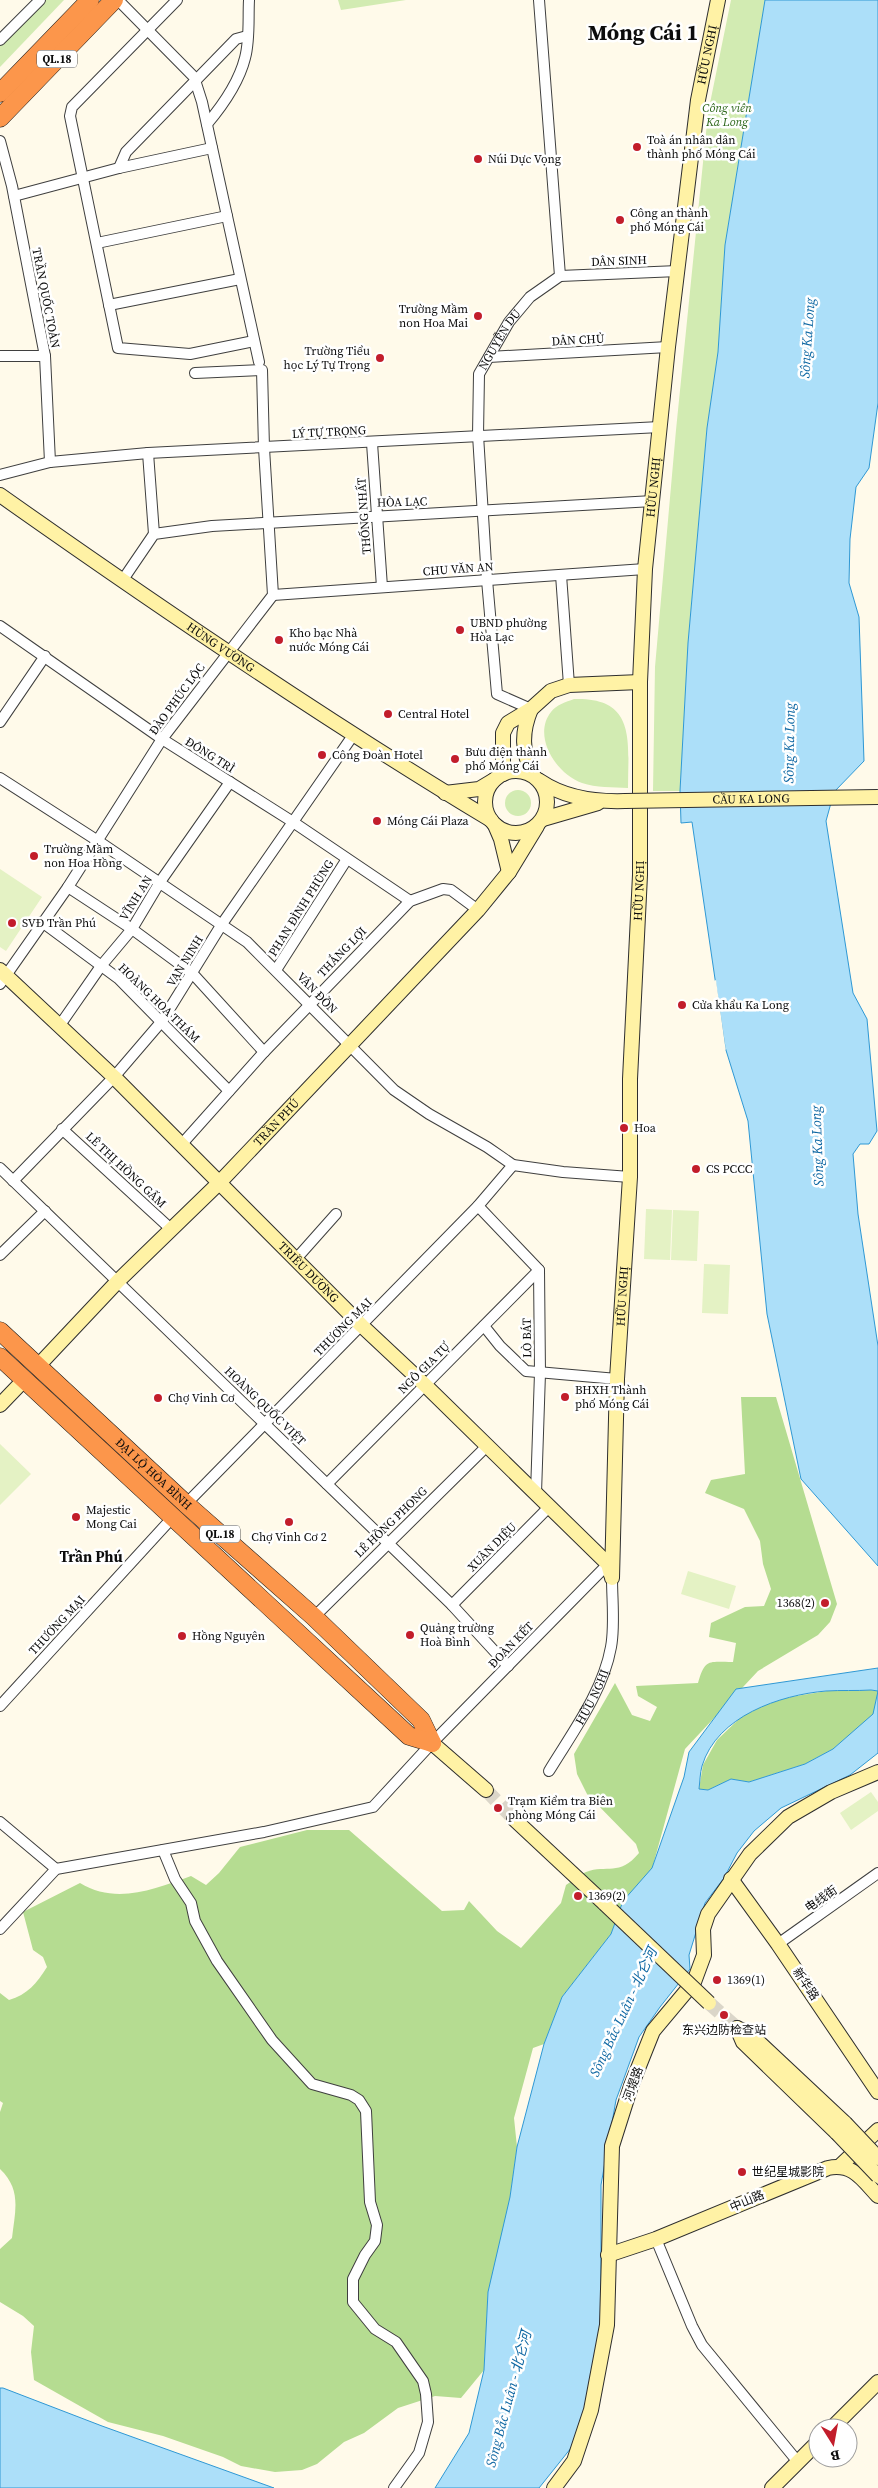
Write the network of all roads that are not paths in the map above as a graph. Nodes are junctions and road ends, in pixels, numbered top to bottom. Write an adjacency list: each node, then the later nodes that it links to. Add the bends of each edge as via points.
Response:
1 (40, 0): 11 (street)
2 (90, 0): 13 (highway, QL.18)
3 (114, 0): 14 (highway, QL.18)
4 (118, 0): 9 (street)
5 (177, 0): 9 (street)
6 (249, 0): 10 (street)
7 (539, 0): 24 (street)
8 (718, 0): 23 (street, HỮU NGHỊ, via 698,100)
9 (146, 31): 12 (street); 19 (street, via 72,107 70,116)
10 (247, 36): 12 (street, via 236,38); 15 (street, via 246,56 240,71 220,109)
11 (0, 40)
12 (195, 81): 15 (street); 18 (street, via 126,152)
13 (0, 93)
14 (0, 118)
15 (207, 124): 17 (street)
16 (0, 141): 20 (street, TRẦN QUỐC TOẢN)
17 (212, 148): 18 (street); 21 (street)
18 (119, 168): 19 (street)
19 (83, 178): 20 (street); 22 (street)
20 (14, 196): 30 (street, TRẦN QUỐC TOẢN)
21 (227, 216): 22 (street); 25 (street)
22 (96, 243): 26 (street)
23 (678, 271): 24 (street, DÂN SINH); 28 (street, HỮU NGHỊ)
24 (560, 276): 31 (street, NGUYỄN DU, via 530,297 509,322)
25 (240, 279): 26 (street); 27 (street)
26 (110, 306): 27 (street, via 118,348 190,354)
27 (254, 341): 32 (street)
28 (668, 347): 31 (street, DÂN CHỦ); 34 (street, HỮU NGHỊ)
29 (0, 356): 30 (street)
30 (45, 356): 39 (street, TRẦN QUỐC TOẢN)
31 (489, 357): 35 (street, NGUYỄN DU, via 479,374)
32 (260, 366): 33 (street); 37 (street)
33 (195, 373)
34 (660, 426): 35 (street, LÝ TỰ TRỌNG); 42 (street, HỮU NGHỊ)
35 (478, 435): 36 (street, LÝ TỰ TRỌNG); 43 (street, NGUYỄN DU)
36 (372, 442): 37 (street, LÝ TỰ TRỌNG); 44 (street, THỐNG NHẤT)
37 (264, 448): 38 (street, LÝ TỰ TRỌNG); 45 (street)
38 (148, 453): 39 (street, LÝ TỰ TRỌNG); 46 (street)
39 (50, 462): 40 (street, LÝ TỰ TRỌNG)
40 (0, 475)
41 (0, 495): 50 (street, HÙNG VƯƠNG)
42 (653, 501): 43 (street, HÒA LẠC); 47 (street, HỮU NGHỊ)
43 (483, 511): 44 (street, HÒA LẠC); 49 (street, NGUYỄN DU)
44 (377, 515): 45 (street, HÒA LẠC); 51 (street, THỐNG NHẤT)
45 (269, 524): 46 (street, HÒA LẠC, via 212,526); 52 (street)
46 (154, 534): 50 (street)
47 (645, 569): 48 (street, CHU VĂN AN); 56 (street, HỮU NGHỊ)
48 (561, 575): 49 (street, CHU VĂN AN); 57 (street)
49 (487, 580): 51 (street, CHU VĂN AN); 58 (street, NGUYỄN DU, via 497,694)
50 (122, 581): 54 (street, HÙNG VƯƠNG)
51 (382, 587): 52 (street, CHU VĂN AN)
52 (272, 595): 54 (street, ĐÀO PHÚC LỘC)
53 (0, 626): 55 (street, ĐÔNG TRÌ)
54 (228, 652): 60 (street, HÙNG VƯƠNG); 61 (street, ĐÀO PHÚC LỘC)
55 (45, 656): 59 (street); 61 (street, ĐÔNG TRÌ)
56 (640, 682): 57 (street); 97 (street, HỮU NGHỊ, via 640,875 630,1079)
57 (569, 684): 58 (street, via 551,691)
58 (531, 709): 62 (street, via 513,718 503,733); 64 (street, via 524,729 524,754)
59 (0, 722)
60 (354, 734): 66 (street, HÙNG VƯƠNG); 69 (street, VẠN NINH)
61 (162, 739): 65 (street, ĐÔNG TRÌ); 72 (street, ĐÀO PHÚC LỘC)
62 (498, 777): 64 (street, via 513,771); 66 (street, via 479,789); 70 (street, via 488,789 485,800)
63 (0, 778): 72 (street, VÂN ĐỒN)
64 (536, 778): 68 (street, via 556,792); 71 (street, via 548,799)
65 (230, 782): 69 (street, ĐÔNG TRÌ); 75 (street, VĨNH AN)
66 (445, 792): 70 (street, HÙNG VƯƠNG)
67 (878, 797): 68 (street, CẦU KA LONG, bridge)
68 (606, 802): 71 (street)
69 (293, 822): 73 (street, ĐÔNG TRÌ); 80 (street, VẠN NINH)
70 (493, 822): 71 (street, via 502,830 520,833); 74 (street)
71 (540, 822): 74 (street, TRẦN PHÚ)
72 (98, 841): 75 (street, VÂN ĐỒN); 76 (street, ĐÀO PHÚC LỘC)
73 (347, 859): 77 (street, ĐÔNG TRÌ); 83 (street, PHAN ĐÌNH PHÙNG)
74 (510, 872): 78 (street, TRẦN PHÚ)
75 (160, 882): 80 (street, VÂN ĐỒN); 81 (street, VĨNH AN)
76 (68, 887): 79 (street, ĐÀO PHÚC LỘC); 81 (street)
77 (410, 901): 78 (street, THẮNG LỢI, via 444,889 451,890); 86 (street, THẮNG LỢI)
78 (478, 910): 89 (street, TRẦN PHÚ)
79 (42, 922): 82 (street, HOÀNG HOA THÁM); 85 (street, ĐÀO PHÚC LỘC)
80 (222, 924): 83 (street, VÂN ĐỒN, via 247,942); 84 (street, VẠN NINH)
81 (132, 929): 82 (street, VĨNH AN); 84 (street)
82 (101, 966): 87 (street, HOÀNG HOA THÁM); 88 (street, VĨNH AN)
83 (276, 970): 86 (street, VÂN ĐỒN)
84 (192, 974): 87 (street, VẠN NINH); 90 (street)
85 (3, 976): 88 (street, TRIỀU DƯƠNG)
86 (310, 1004): 89 (street, VÂN ĐỒN); 90 (street, THẮNG LỢI)
87 (162, 1020): 91 (street, VẠN NINH); 92 (street, HOÀNG HOA THÁM)
88 (60, 1025): 91 (street, TRIỀU DƯƠNG)
89 (349, 1045): 95 (street, VÂN ĐỒN, via 394,1090); 99 (street, TRẦN PHÚ)
90 (264, 1052): 92 (street, THẮNG LỢI)
91 (114, 1077): 93 (street, VẠN NINH); 94 (street, TRIỀU DƯƠNG)
92 (229, 1091): 94 (street, THẮNG LỢI)
93 (62, 1129): 98 (street, VẠN NINH); 103 (street, LÊ THỊ HỒNG GẤM)
94 (180, 1145): 99 (street, TRIỀU DƯƠNG)
95 (513, 1164): 97 (street, VÂN ĐỒN); 100 (street, THƯƠNG MẠI)
96 (0, 1168): 98 (street, HOÀNG QUỐC VIỆT)
97 (630, 1177): 114 (street, HỮU NGHỊ)
98 (13, 1181): 101 (street, HOÀNG QUỐC VIỆT)
99 (219, 1183): 103 (street, TRẦN PHÚ); 105 (street, TRIỀU DƯƠNG)
100 (478, 1206): 106 (street); 108 (street, THƯƠNG MẠI)
101 (45, 1211): 104 (street); 107 (street, HOÀNG QUỐC VIỆT)
102 (336, 1214): 105 (street)
103 (172, 1230): 107 (street, TRẦN PHÚ)
104 (0, 1256)
105 (296, 1258): 108 (street, TRIỀU DƯƠNG)
106 (539, 1270): 109 (street, NGÔ GIA TỰ); 113 (street, LÒ BÁT)
107 (118, 1281): 112 (street, TRẦN PHÚ); 118 (street, HOÀNG QUỐC VIỆT)
108 (362, 1326): 116 (street, TRIỀU DƯƠNG); 118 (street, THƯƠNG MẠI)
109 (484, 1326): 113 (street, via 526,1371); 116 (street, NGÔ GIA TỰ)
110 (0, 1331): 112 (highway, ĐẠI LỘ HÒA BÌNH / QL.18)
111 (0, 1357): 115 (highway, ĐẠI LỘ HÒA BÌNH / QL.18)
112 (38, 1366): 115 (highway); 122 (highway, ĐẠI LỘ HÒA BÌNH / QL.18)
113 (540, 1373): 114 (street); 121 (street, LÒ BÁT)
114 (617, 1379): 127 (street, HỮU NGHỊ)
115 (24, 1380): 117 (street); 124 (highway, ĐẠI LỘ HÒA BÌNH / QL.18)
116 (425, 1385): 119 (street, TRIỀU DƯƠNG); 120 (street, NGÔ GIA TỰ)
117 (0, 1406)
118 (263, 1422): 120 (street, HOÀNG QUỐC VIỆT); 122 (street, THƯƠNG MẠI)
119 (487, 1446): 121 (street, TRIỀU DƯƠNG); 125 (street, LÊ HỒNG PHONG)
120 (327, 1484): 125 (street, HOÀNG QUỐC VIỆT)
121 (536, 1493): 123 (street, TRIỀU DƯƠNG)
122 (186, 1504): 124 (highway); 129 (highway, ĐẠI LỘ HÒA BÌNH / QL.18)
123 (549, 1507): 126 (street, TRIỀU DƯƠNG); 128 (street, XUÂN DIỆU)
124 (174, 1517): 131 (highway, ĐẠI LỘ HÒA BÌNH / QL.18); 133 (street, THƯƠNG MẠI)
125 (387, 1544): 128 (street, HOÀNG QUỐC VIỆT); 129 (street, LÊ HỒNG PHONG)
126 (608, 1564): 127 (street); 132 (street, ĐOÀN KẾT)
127 (612, 1578): 135 (street, HỮU NGHỊ, via 612,1646 605,1671)
128 (452, 1605): 132 (street, HOÀNG QUỐC VIỆT)
129 (314, 1617): 130 (highway, ĐẠI LỘ HÒA BÌNH / QL.18)
130 (337, 1639): 131 (highway); 134 (highway, ĐẠI LỘ HÒA BÌNH / QL.18, via 421,1720)
131 (322, 1654): 134 (highway, ĐẠI LỘ HÒA BÌNH / QL.18, via 409,1736)
132 (508, 1666): 134 (street, ĐOÀN KẾT)
133 (0, 1706)
134 (432, 1743): 137 (street, ĐẠI LỘ HÒA BÌNH / QL.18); 140 (street, ĐOÀN KẾT, via 374,1807 264,1832)
135 (549, 1771)
136 (878, 1772): 143 (street, 河堤路, via 831,1792 788,1817 750,1854)
137 (486, 1790)
138 (514, 1820): 146 (street, bridge)
139 (0, 1822): 141 (street)
140 (163, 1850): 141 (street, ĐOÀN KẾT); 160 (street, via 217,1962 272,2040 312,2084 350,2095 359,2100 366,2111 370,2202 377,2225 375,2241 353,2279 353,2302 375,2330 396,2342 423,2381 426,2394 428,2422 418,2453)
141 (56, 1869): 144 (street)
142 (878, 1874): 145 (street, 电线街)
143 (731, 1879): 145 (street, 新华路); 155 (street, 河堤路, via 708,1914 703,1929 702,1966 694,1982 654,2031 626,2103 612,2146)
144 (0, 1929)
145 (778, 1944): 147 (street, 新华路)
146 (709, 2003)
147 (878, 2092)
148 (841, 2128): 148 (street, via 750,2034 737,2028 743,2042); 150 (street, bridge); 152 (street, bridge)
149 (878, 2130): 151 (street)
150 (878, 2158)
151 (842, 2165): 153 (street, via 855,2172); 154 (street, 中山路)
152 (878, 2176)
153 (878, 2196)
154 (656, 2239): 155 (street, 中山路); 159 (street, via 702,2345)
155 (608, 2255): 161 (street, 河堤路, via 607,2324 591,2410 574,2461)
156 (878, 2382): 157 (street)
157 (842, 2418)
158 (808, 2452): 159 (street)
159 (798, 2462): 162 (street)
160 (394, 2488)
161 (554, 2488)
162 (772, 2488)

